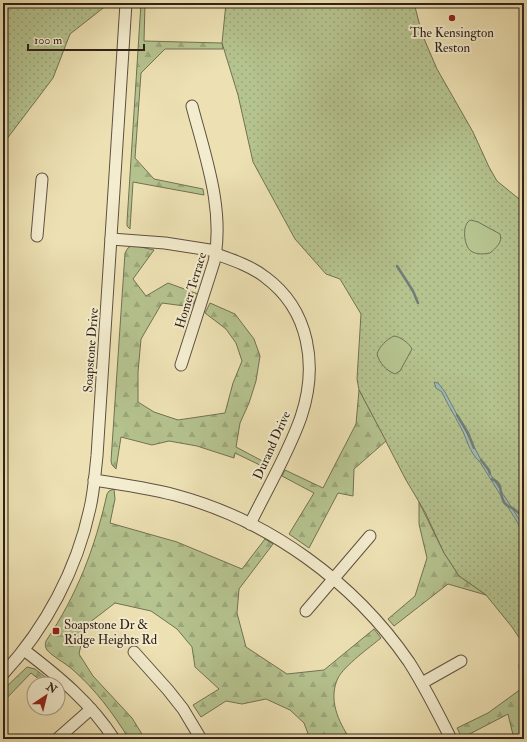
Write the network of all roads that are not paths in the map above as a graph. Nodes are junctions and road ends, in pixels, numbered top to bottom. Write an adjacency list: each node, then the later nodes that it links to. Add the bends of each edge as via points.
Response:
1 (126, 3): 5 (street, Soapstone Drive)
2 (192, 106): 6 (street, Homer Terrace, via 214,192)
3 (42, 179): 4 (street)
4 (37, 236)
5 (111, 239): 6 (street, Durand Drive, via 172,244); 8 (street, Soapstone Drive)
6 (216, 253): 7 (street, Homer Terrace); 9 (street, Durand Drive, via 249,267 276,285 294,307 302,322 309,348 309,378 301,415)
7 (181, 365)
8 (94, 480): 9 (street, via 175,495); 13 (street, Soapstone Drive, via 90,508 76,556 50,612)
9 (250, 524): 11 (street, via 289,546)
10 (370, 536): 11 (street)
11 (333, 579): 12 (street); 17 (street, via 373,616)
12 (306, 611)
13 (24, 650): 16 (street, Soapstone Drive); 18 (street, via 58,676)
14 (134, 652): 21 (street, via 183,709)
15 (460, 661): 17 (street)
16 (3, 674)
17 (422, 683): 22 (street)
18 (91, 709): 19 (street); 20 (street)
19 (57, 739)
20 (114, 739)
21 (201, 739)
22 (451, 739)

